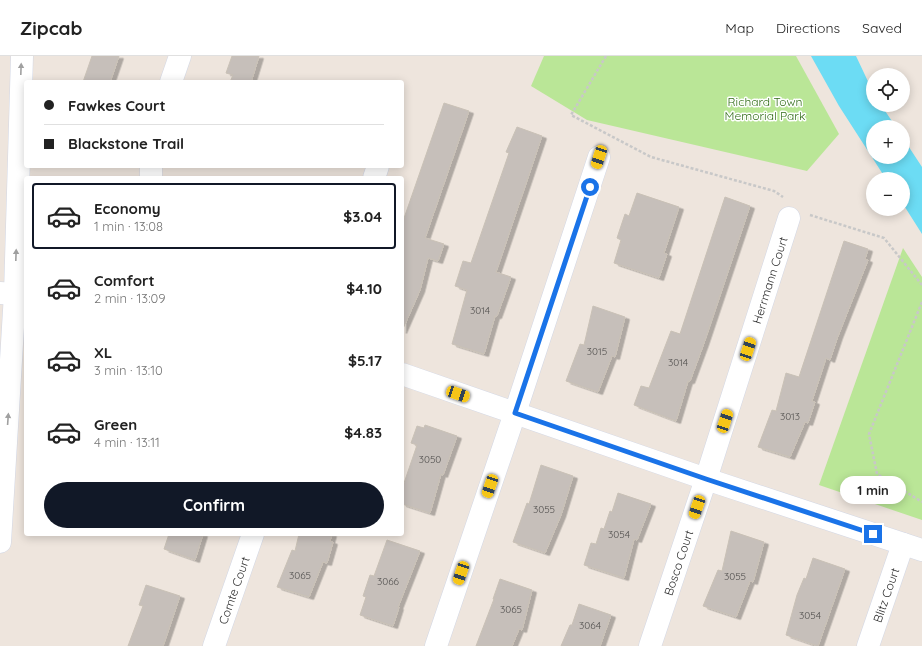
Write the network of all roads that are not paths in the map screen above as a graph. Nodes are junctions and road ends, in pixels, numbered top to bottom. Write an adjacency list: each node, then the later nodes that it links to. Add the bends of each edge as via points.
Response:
1 (22, 56): 6 (street, one-way to 1)
2 (180, 56): 3 (street)
3 (172, 80)
4 (599, 157): 8 (street)
5 (794, 210): 9 (street, Herrmann Court)
6 (14, 294): 11 (street, one-way to 6)
7 (404, 375): 8 (street)
8 (515, 413): 9 (street); 14 (street)
9 (706, 479): 12 (street); 15 (street, Bosco Court)
10 (253, 536): 13 (street, Comte Court)
11 (0, 542)
12 (913, 547): 16 (street, Blitz Court)
13 (214, 646)
14 (436, 646)
15 (650, 646)
16 (868, 646)

